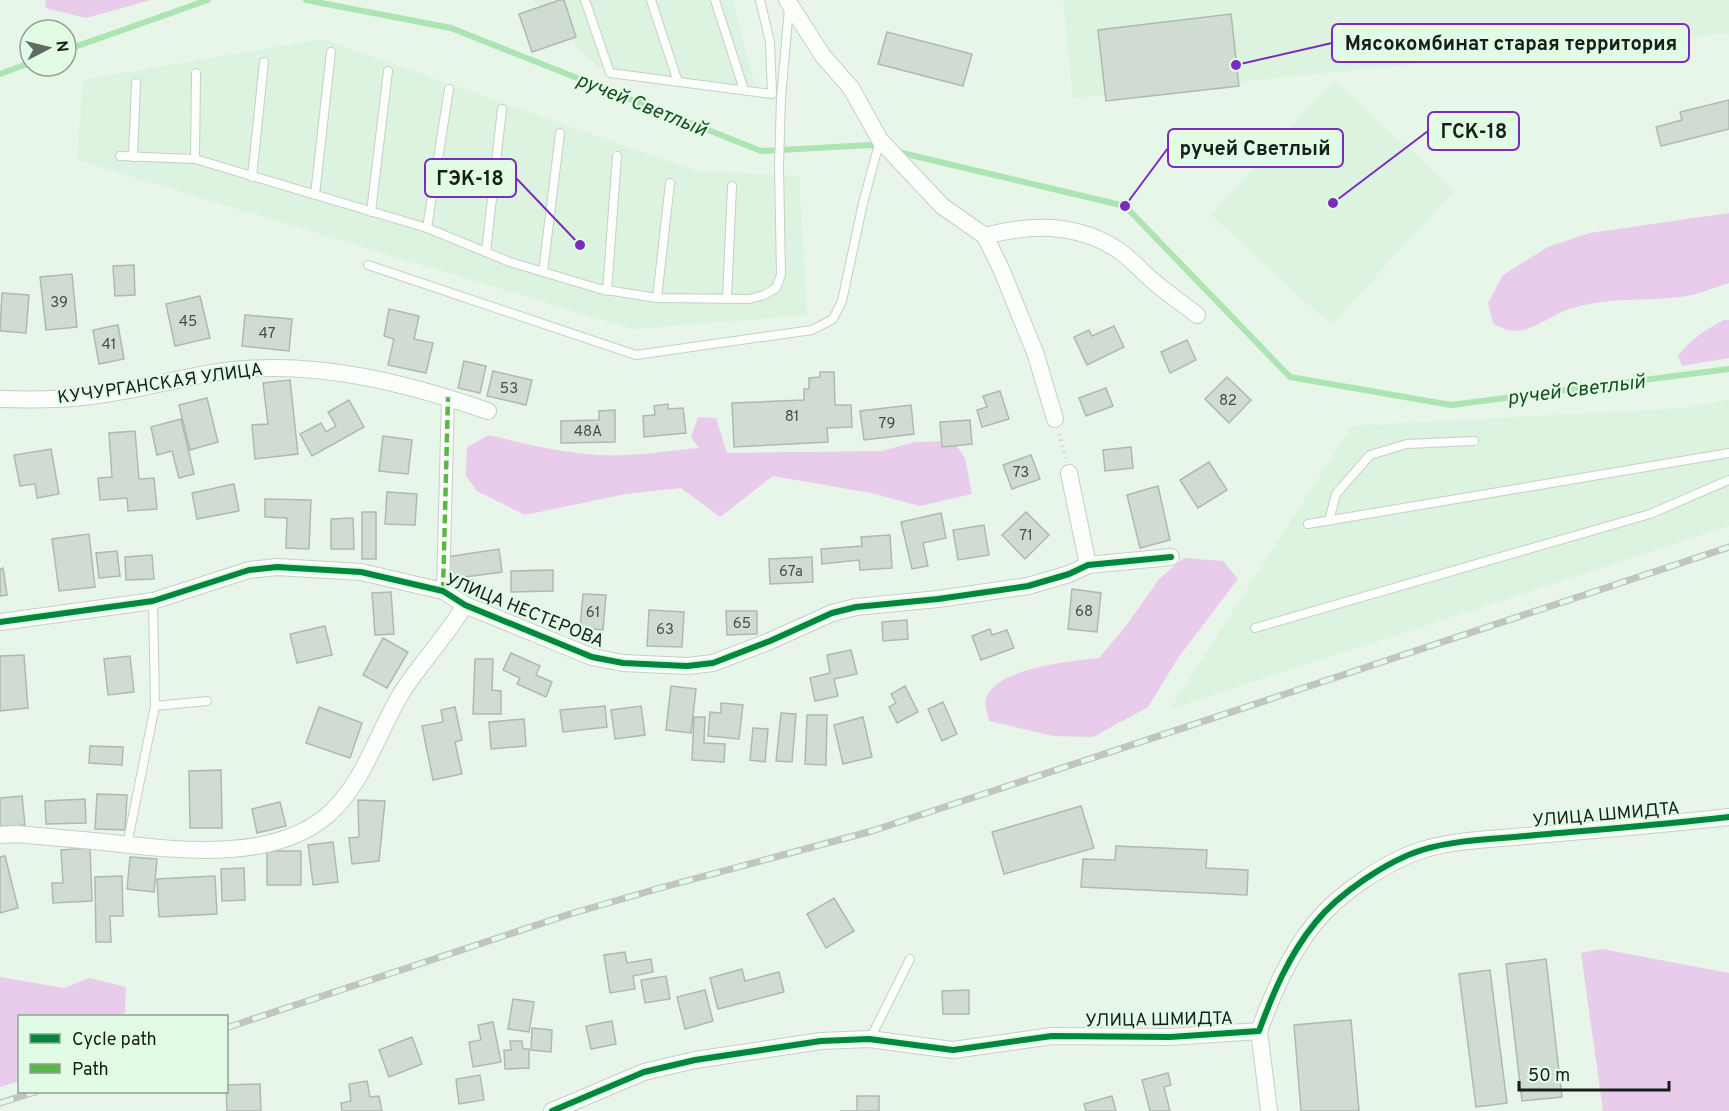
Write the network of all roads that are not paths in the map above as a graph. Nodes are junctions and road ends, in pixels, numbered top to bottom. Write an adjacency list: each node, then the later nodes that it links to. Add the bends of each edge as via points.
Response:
1 (585, 0): 10 (lane, via 610,73)
2 (651, 0): 10 (lane)
3 (715, 0): 13 (lane)
4 (760, 0): 13 (lane, via 771,42 772,94)
5 (788, 2): 16 (street, via 823,57 851,88); 33 (lane, via 779,166 781,274 776,288 764,295)
6 (331, 52): 24 (lane)
7 (264, 62): 21 (lane)
8 (388, 71): 25 (lane)
9 (196, 73): 20 (lane)
10 (678, 82): 13 (lane)
11 (136, 83): 19 (lane)
12 (449, 89): 26 (lane)
13 (744, 90)
14 (502, 109): 28 (lane)
15 (560, 133): 30 (lane)
16 (880, 141): 27 (street, via 942,206); 29 (lane, via 842,300 833,319 812,330 636,356)
17 (120, 156): 19 (lane)
18 (617, 156): 31 (lane)
19 (133, 157): 20 (lane)
20 (195, 159): 21 (lane)
21 (252, 177): 24 (lane)
22 (670, 183): 32 (lane)
23 (732, 186): 33 (lane)
24 (315, 195): 25 (lane)
25 (371, 212): 26 (lane)
26 (428, 228): 28 (lane)
27 (985, 236): 34 (street, via 1051,227 1080,231 1116,248); 38 (street, via 1036,355)
28 (486, 252): 30 (lane)
29 (368, 265)
30 (543, 272): 31 (lane)
31 (607, 291): 32 (lane)
32 (657, 298): 33 (lane)
33 (727, 299)
34 (1197, 315)
35 (448, 397): 36 (street, КУЧУРГАНСКАЯ УЛИЦА, via 346,373 296,368 233,370 91,396); 37 (street, КУЧУРГАНСКАЯ УЛИЦА); 47 (street)
36 (0, 399)
37 (488, 411)
38 (1055, 419)
39 (1474, 441): 43 (lane, via 1407,444 1370,455 1336,494)
40 (1729, 453): 43 (lane)
41 (1070, 473): 46 (street)
42 (1729, 480): 51 (lane, via 1650,514)
43 (1329, 521): 44 (lane)
44 (1308, 524)
45 (1171, 557): 46 (street, УЛИЦА НЕСТЕРОВА)
46 (1088, 565): 49 (street, УЛИЦА НЕСТЕРОВА, via 1028,586 832,613 713,663 687,666 623,663 592,657)
47 (443, 591): 48 (street, УЛИЦА НЕСТЕРОВА, via 362,572 278,567 249,570); 49 (street, УЛИЦА НЕСТЕРОВА)
48 (153, 601): 50 (street, УЛИЦА НЕСТЕРОВА); 53 (lane)
49 (465, 605): 56 (street, via 389,713 354,784 336,808 313,827 288,838 215,850)
50 (0, 622)
51 (1255, 628)
52 (207, 701): 53 (lane)
53 (154, 706): 56 (lane)
54 (1729, 818): 58 (street, УЛИЦА ШМИДТА, via 1469,841 1422,850 1380,869 1345,893 1315,922 1292,956)
55 (0, 835): 56 (street)
56 (127, 845)
57 (910, 959): 59 (lane)
58 (1259, 1031): 59 (street, УЛИЦА ШМИДТА, via 1170,1037 1052,1036 953,1050); 62 (street, УЛИЦА ШМИДТА)
59 (869, 1040): 60 (street, УЛИЦА ШМИДТА, via 821,1041 695,1059 644,1072)
60 (579, 1105): 61 (street, УЛИЦА ШМИДТА)
61 (552, 1111)
62 (1269, 1111)

